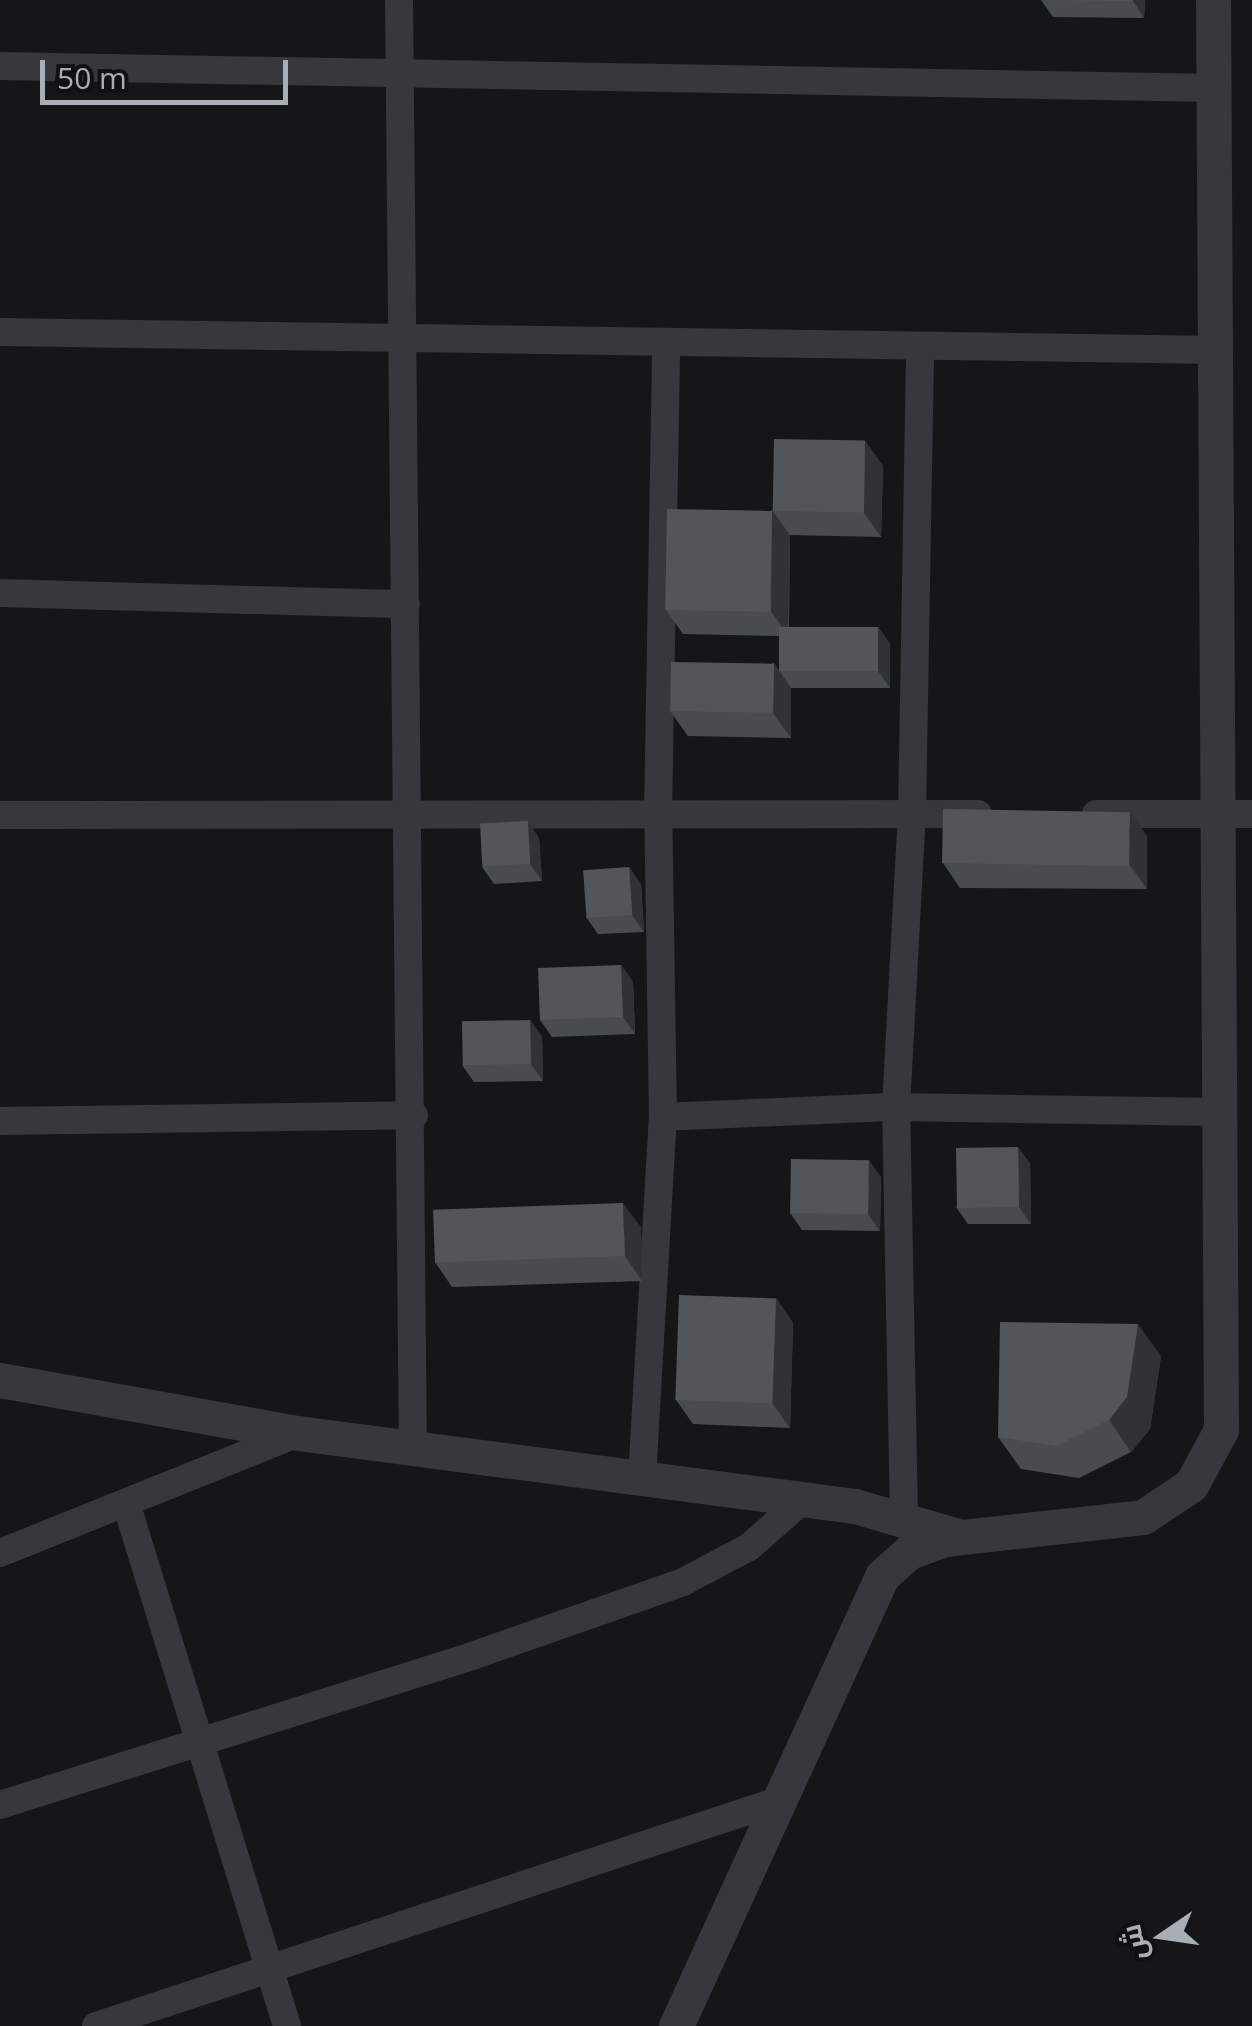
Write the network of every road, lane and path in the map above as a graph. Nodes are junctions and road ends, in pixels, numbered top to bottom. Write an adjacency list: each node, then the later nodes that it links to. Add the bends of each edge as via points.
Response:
1 (399, 0): 4 (street)
2 (1213, 0): 5 (street)
3 (0, 66): 4 (street)
4 (400, 73): 5 (street); 7 (street)
5 (1215, 88): 10 (street)
6 (0, 332): 7 (street)
7 (406, 338): 8 (street); 12 (street)
8 (666, 342): 9 (street); 13 (street)
9 (920, 346): 10 (street); 14 (street)
10 (1218, 350): 17 (street)
11 (0, 594): 12 (street)
12 (406, 604): 18 (street)
13 (658, 814): 14 (street); 18 (street); 23 (street)
14 (912, 814): 15 (street); 20 (street)
15 (1009, 814)
16 (1066, 814): 17 (street)
17 (1236, 814): 21 (street)
18 (405, 815): 19 (street); 22 (street)
19 (0, 816)
20 (896, 1107): 21 (street); 23 (street); 31 (street)
21 (1222, 1112): 32 (street, via 1224,1409 1204,1468 1176,1498 1143,1517)
22 (414, 1115): 24 (street); 27 (street)
23 (663, 1117): 28 (street)
24 (0, 1121)
25 (0, 1380): 26 (street)
26 (298, 1433): 27 (street); 30 (street)
27 (413, 1448): 28 (street)
28 (642, 1479): 29 (street)
29 (805, 1498): 31 (street); 34 (street, via 749,1547 683,1582)
30 (127, 1506): 33 (street); 34 (street)
31 (904, 1518): 32 (street)
32 (962, 1538): 35 (street, via 926,1544 882,1576)
33 (0, 1552)
34 (201, 1742): 36 (street); 37 (street)
35 (780, 1800): 37 (street); 40 (street)
36 (0, 1805)
37 (269, 1967): 38 (street); 39 (street)
38 (96, 2026)
39 (287, 2026)
40 (676, 2026)

